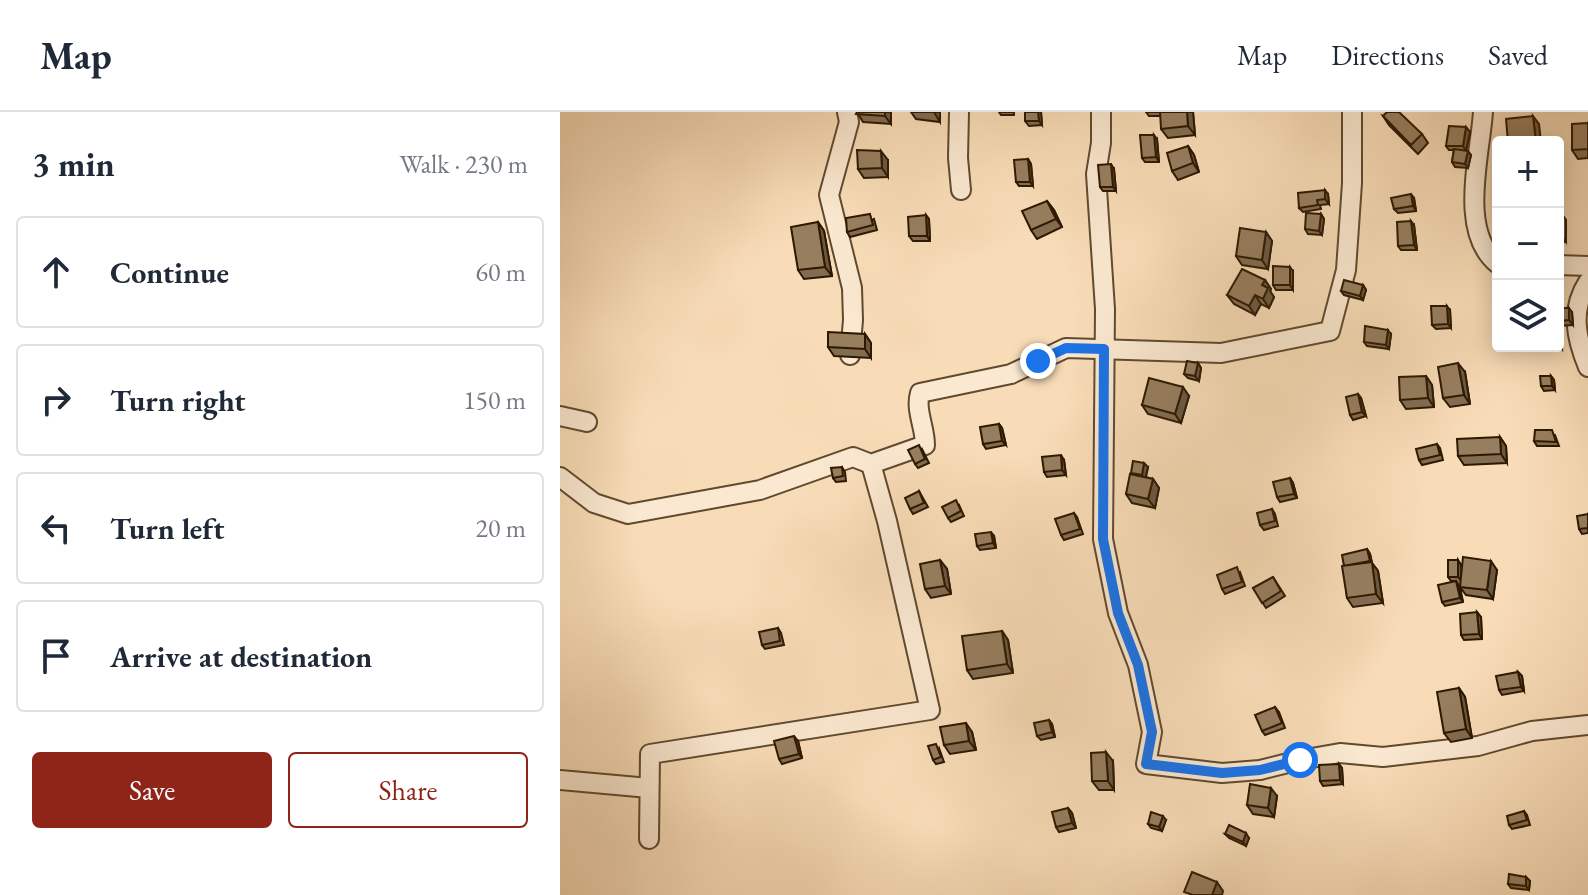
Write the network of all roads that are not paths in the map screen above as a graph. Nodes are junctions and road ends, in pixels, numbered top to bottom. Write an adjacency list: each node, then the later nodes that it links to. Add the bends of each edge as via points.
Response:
1 (847, 112): 12 (street, via 849,122 829,195 852,288)
2 (959, 112): 6 (street)
3 (1101, 112): 11 (street, via 1096,174)
4 (1352, 112): 11 (street, via 1346,270 1330,331 1221,353)
5 (1483, 112): 7 (street, via 1473,194 1478,236)
6 (961, 190)
7 (1492, 259)
8 (1564, 265): 9 (street)
9 (1588, 266)
10 (1588, 282): 13 (street, via 1576,310 1577,337)
11 (1104, 349): 16 (street, via 1066,348 1011,374 920,393 925,445); 18 (street, via 1103,539 1152,732 1146,764 1222,773 1260,770 1340,753 1383,757)
12 (850, 356)
13 (1588, 367)
14 (560, 416): 15 (street)
15 (587, 422)
16 (871, 464): 17 (street, via 853,457 760,490 628,514 594,503); 20 (street, via 930,710 650,754)
17 (560, 477)
18 (1588, 725)
19 (560, 780): 20 (street)
20 (649, 788): 21 (street)
21 (649, 839)

